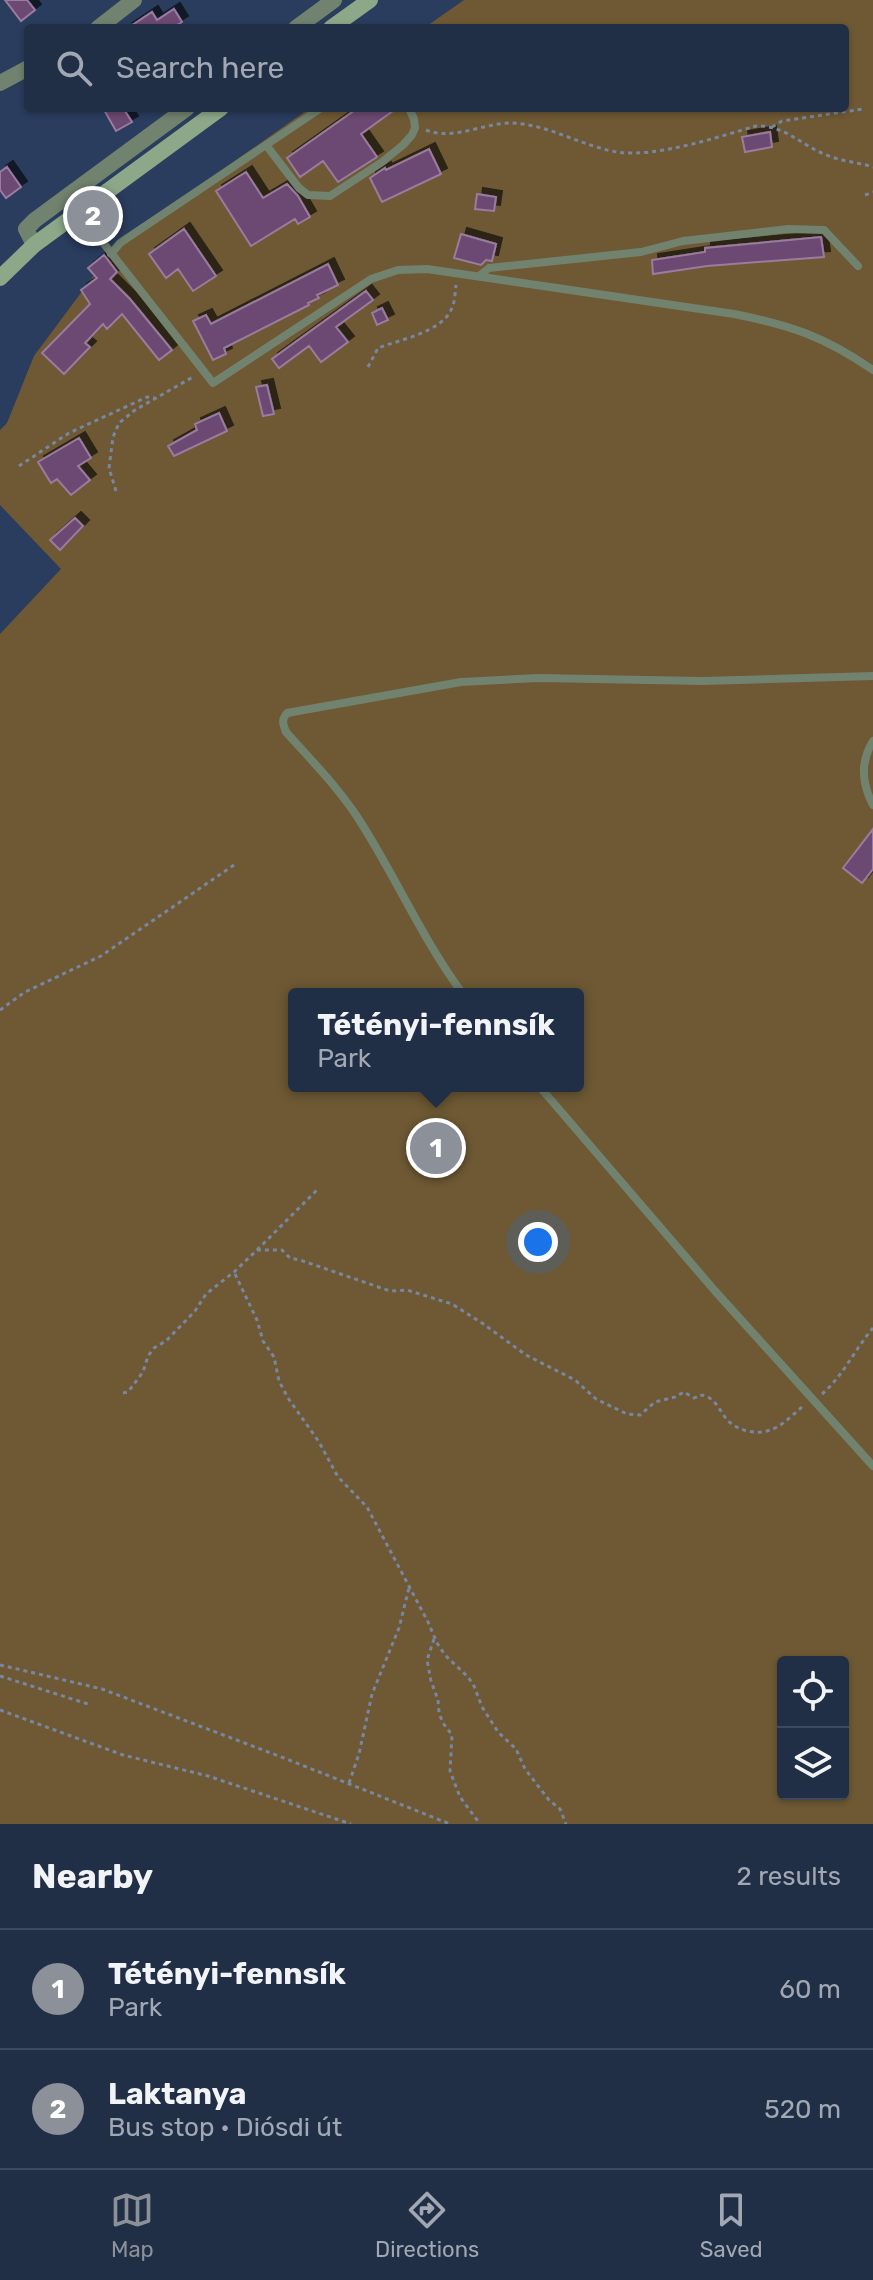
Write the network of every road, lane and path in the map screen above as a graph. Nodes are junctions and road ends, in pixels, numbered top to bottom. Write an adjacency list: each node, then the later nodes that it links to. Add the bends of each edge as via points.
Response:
1 (134, 0): 4 (street)
2 (334, 0): 5 (street)
3 (370, 0): 6 (main road)
4 (103, 24)
5 (301, 24)
6 (337, 24)
7 (24, 70): 8 (street)
8 (0, 83)
9 (863, 109): 10 (path)
10 (849, 111)
11 (182, 112): 23 (street, via 35,220 26,229)
12 (216, 112): 22 (main road)
13 (315, 112): 18 (lane)
14 (411, 112): 16 (lane)
15 (843, 112): 17 (path)
16 (414, 120): 17 (path, via 440,134 494,124 525,125 620,153); 18 (lane, via 412,135 403,145 330,196 308,195 299,188)
17 (772, 127): 19 (path, via 824,154)
18 (266, 145): 24 (lane)
19 (873, 167)
20 (873, 192): 21 (path)
21 (865, 195)
22 (78, 212): 23 (main road); 24 (lane)
23 (34, 245): 28 (main road)
24 (111, 254): 31 (lane)
25 (858, 266): 27 (lane, via 824,230 788,229 489,268)
26 (458, 273): 27 (lane); 29 (path, via 451,311 441,324 378,348); 31 (lane, via 398,270 371,279 213,383)
27 (479, 276): 30 (lane, via 777,322 812,334)
28 (0, 278)
29 (368, 367)
30 (873, 370)
31 (204, 372): 32 (path)
32 (155, 398): 33 (path, via 69,433); 34 (path, via 119,423 113,437 109,468)
33 (19, 466)
34 (116, 491)
35 (873, 676): 39 (lane, via 461,682 287,713 286,732 359,819)
36 (873, 741): 37 (lane, via 863,771)
37 (873, 805)
38 (234, 865): 40 (path, via 101,956 25,992)
39 (459, 988)
40 (0, 1010)
41 (544, 1092): 47 (lane)
42 (318, 1189): 43 (path)
43 (257, 1250): 44 (path); 47 (path, via 282,1250 290,1258 390,1291 407,1290 452,1304 627,1414 640,1415 655,1402 684,1392 694,1398 707,1396 727,1420 761,1433)
44 (233, 1272): 46 (path, via 154,1348 143,1372); 49 (path, via 288,1398 338,1477 367,1507)
45 (873, 1328): 47 (path, via 835,1383)
46 (123, 1393)
47 (815, 1401): 48 (lane)
48 (873, 1466)
49 (409, 1588): 50 (path); 55 (path)
50 (434, 1638): 58 (path, via 427,1660 439,1713 452,1735 450,1771 460,1797); 59 (path, via 474,1686 498,1732 516,1749)
51 (0, 1665): 55 (path, via 102,1689)
52 (0, 1676): 53 (path)
53 (91, 1705)
54 (0, 1710): 56 (path, via 115,1752 208,1776)
55 (348, 1784): 57 (path)
56 (351, 1824)
57 (450, 1824)
58 (480, 1824)
59 (566, 1824)

